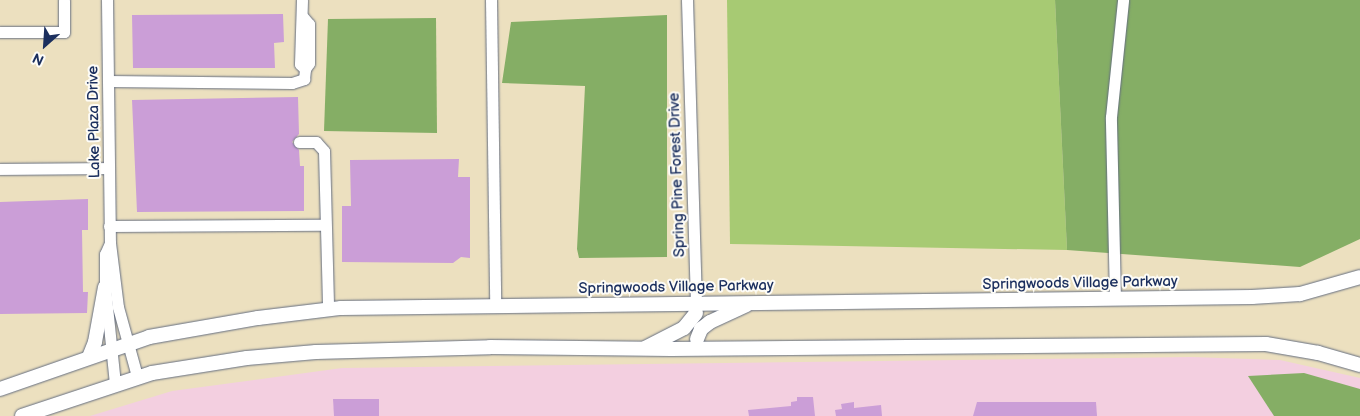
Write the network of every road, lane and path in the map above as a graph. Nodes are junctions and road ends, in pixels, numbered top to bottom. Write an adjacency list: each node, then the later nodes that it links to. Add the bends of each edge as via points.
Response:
1 (64, 0): 7 (street, via 64,32)
2 (107, 0): 8 (street, Lake Plaza Drive)
3 (302, 0): 8 (street, via 299,30 304,79 292,83)
4 (491, 0): 19 (street)
5 (687, 0): 20 (street, Spring Pine Forest Drive)
6 (1123, 0): 17 (street, via 1112,116)
7 (0, 32)
8 (108, 81): 11 (street, Lake Plaza Drive)
9 (299, 142): 12 (street, via 316,142 324,152)
10 (0, 168): 11 (street)
11 (109, 168): 13 (street, Lake Plaza Drive)
12 (324, 225): 13 (street); 21 (street)
13 (109, 226): 14 (street, Lake Plaza Drive)
14 (110, 243): 16 (street, Lake Plaza Drive, via 105,254); 22 (street, Lake Plaza Drive, via 118,307)
15 (1360, 276): 17 (main road, Springwoods Village Parkway, via 1300,294)
16 (105, 287): 24 (street, Lake Plaza Drive); 26 (main road, via 95,342)
17 (1114, 298): 18 (main road, Springwoods Village Parkway)
18 (751, 303): 20 (main road, Springwoods Village Parkway); 23 (main road, via 710,322 701,329)
19 (495, 305): 20 (main road, Springwoods Village Parkway); 21 (main road, Springwoods Village Parkway)
20 (696, 308): 23 (street, Spring Pine Forest Drive); 25 (main road, via 684,328)
21 (328, 309): 22 (main road, Springwoods Village Parkway, via 178,330)
22 (128, 343): 24 (main road, Springwoods Village Parkway); 28 (street, Lake Plaza Drive)
23 (697, 344): 25 (main road); 27 (main road, via 1266,344 1318,353)
24 (113, 348): 26 (main road, Springwoods Village Parkway); 29 (street, Lake Plaza Drive)
25 (644, 349): 28 (main road, via 490,347 316,352 247,358)
26 (89, 357): 30 (main road, Springwoods Village Parkway)
27 (1360, 365)
28 (137, 376): 29 (main road)
29 (115, 384): 31 (main road)
30 (0, 389)
31 (22, 416)

